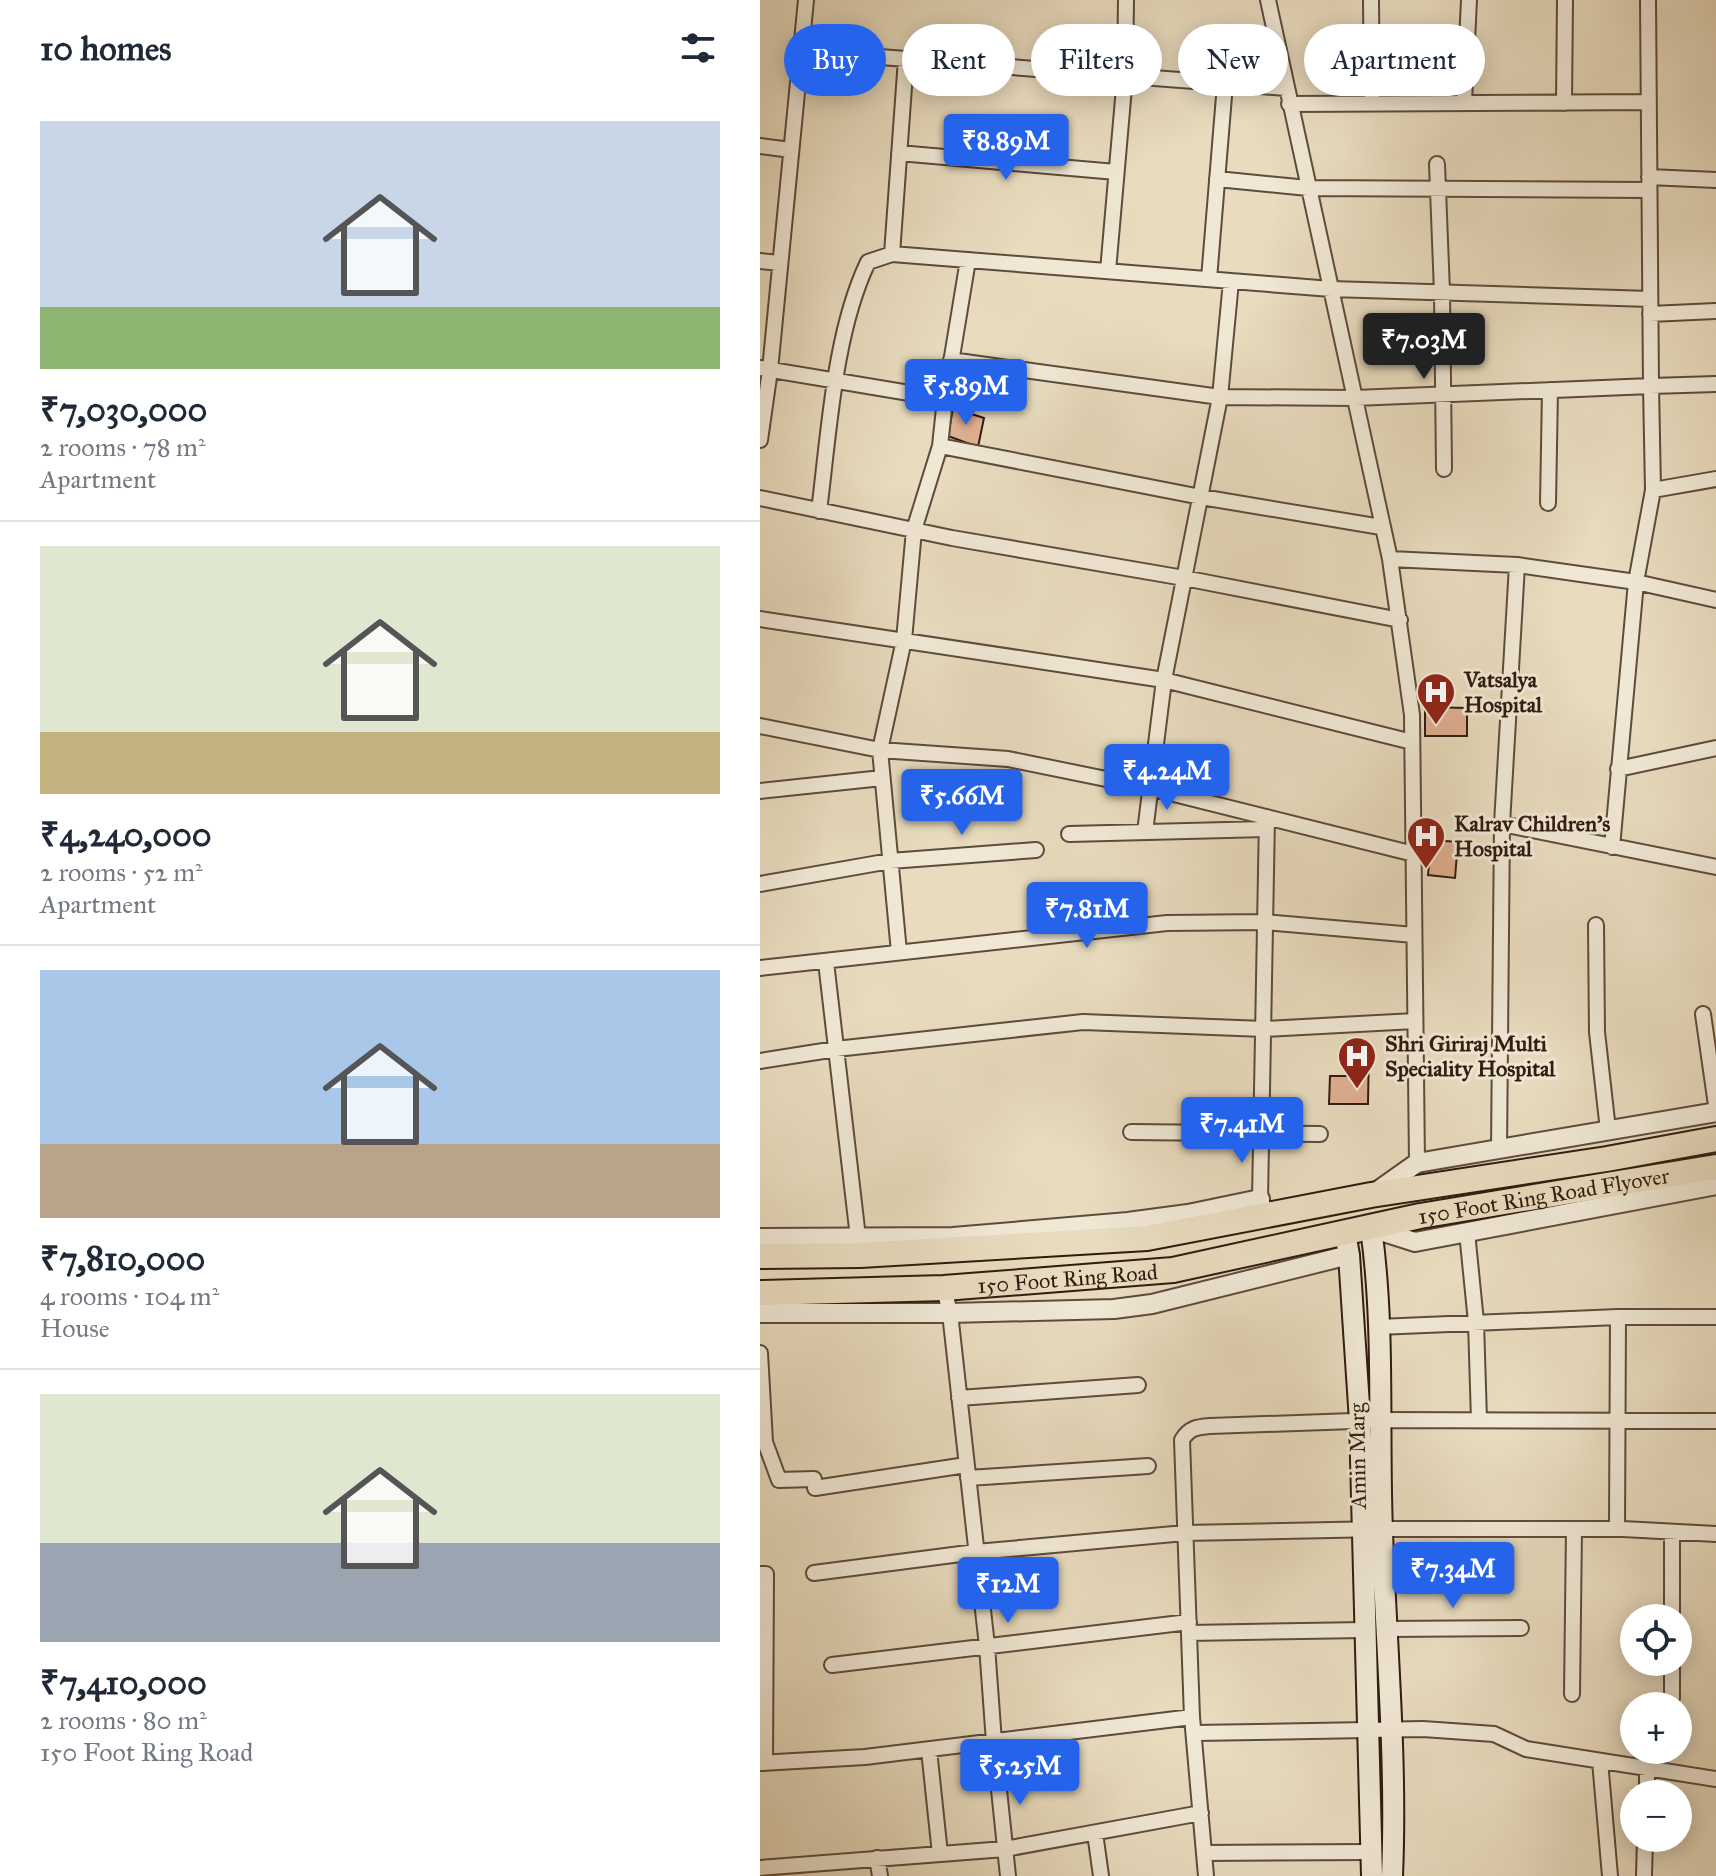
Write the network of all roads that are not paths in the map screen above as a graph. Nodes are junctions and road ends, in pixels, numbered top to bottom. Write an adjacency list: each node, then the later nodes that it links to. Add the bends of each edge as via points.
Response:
1 (806, 0): 8 (street)
2 (1126, 0): 9 (street)
3 (1268, 0): 10 (street)
4 (1371, 0): 20 (street)
5 (1469, 0): 17 (street)
6 (1565, 0): 18 (street)
7 (1648, 0): 16 (street)
8 (804, 24)
9 (1126, 24)
10 (1273, 24)
11 (796, 96): 22 (street)
12 (903, 96): 23 (street)
13 (1123, 96): 25 (street)
14 (1224, 96): 26 (street)
15 (1288, 96): 19 (street)
16 (1649, 102): 18 (street); 28 (street)
17 (1464, 103): 18 (street); 20 (street)
18 (1564, 103)
19 (1289, 104): 20 (street); 29 (street)
20 (1372, 104)
21 (760, 146): 22 (street)
22 (791, 150): 34 (street)
23 (899, 153): 25 (street); 31 (street)
24 (1437, 164): 30 (street)
25 (1116, 172): 35 (street)
26 (1217, 179): 29 (street); 36 (street)
27 (1716, 180): 28 (street)
28 (1649, 184): 30 (street); 40 (street)
29 (1308, 188): 30 (street); 38 (street)
30 (1438, 188): 39 (street)
31 (892, 254): 32 (street); 45 (street, via 868,262 849,317)
32 (968, 260): 35 (street); 43 (street)
33 (760, 261): 34 (street)
34 (780, 263): 44 (street)
35 (1108, 271): 36 (street)
36 (1209, 279): 37 (street)
37 (1231, 281): 38 (street); 50 (street)
38 (1331, 289): 39 (street); 51 (street)
39 (1442, 292): 40 (street); 49 (street)
40 (1650, 299): 42 (street)
41 (1716, 311): 42 (street)
42 (1650, 314): 47 (street)
43 (951, 360): 50 (street); 52 (street)
44 (765, 369): 45 (street); 53 (street)
45 (836, 381): 52 (street); 61 (street)
46 (1716, 384): 47 (street)
47 (1651, 386): 48 (street); 57 (street)
48 (1550, 390): 49 (street); 60 (street)
49 (1443, 394): 51 (street); 55 (street)
50 (1220, 397): 51 (street); 58 (street)
51 (1355, 398): 62 (street)
52 (945, 399): 54 (street)
53 (760, 440)
54 (940, 446): 58 (street); 63 (street)
55 (1444, 469)
56 (1716, 479): 57 (street)
57 (1653, 490): 67 (street)
58 (1201, 497): 62 (street); 66 (street)
59 (760, 498): 61 (street)
60 (1548, 503)
61 (819, 511): 63 (street)
62 (1381, 527): 64 (street)
63 (914, 530): 66 (street); 71 (street)
64 (1390, 559): 65 (street); 70 (street)
65 (1517, 565): 67 (street); 82 (street)
66 (1184, 578): 70 (street); 72 (street)
67 (1636, 582): 68 (street); 77 (street)
68 (1716, 600)
69 (760, 619): 71 (street)
70 (1400, 620): 74 (street)
71 (904, 640): 72 (street); 76 (street)
72 (1164, 680): 74 (street); 79 (street)
73 (760, 726): 76 (street)
74 (1412, 742): 87 (street)
75 (1716, 748): 77 (street)
76 (880, 750): 78 (street); 79 (street, via 1008,759)
77 (1618, 769): 85 (street)
78 (882, 778): 80 (street); 88 (street)
79 (1150, 788): 81 (street); 83 (street)
80 (760, 791)
81 (1267, 823): 83 (street); 87 (street); 91 (street)
82 (1502, 824): 85 (street); 109 (street)
83 (1145, 832): 84 (street)
84 (1069, 834)
85 (1612, 847): 89 (street)
86 (1036, 850): 88 (street)
87 (1414, 854): 93 (street)
88 (890, 861): 90 (street); 94 (street)
89 (1716, 867)
90 (760, 884)
91 (1265, 922): 93 (street); 94 (street, via 1167,923); 99 (street)
92 (1596, 925): 104 (street, via 1597,1032)
93 (1414, 935): 98 (street)
94 (899, 952): 95 (street)
95 (826, 962): 96 (street); 100 (street)
96 (761, 963)
97 (1703, 1014): 102 (street)
98 (1415, 1021): 99 (street); 110 (street)
99 (1264, 1029): 100 (street, via 1083,1022); 106 (street)
100 (836, 1049): 101 (street); 119 (street)
101 (760, 1061)
102 (1716, 1105)
103 (1716, 1112): 104 (street)
104 (1608, 1130): 109 (street)
105 (1131, 1132): 106 (street)
106 (1262, 1132): 107 (street); 114 (street)
107 (1320, 1134)
108 (1716, 1139): 113 (highway, 150 Foot Ring Road Flyover)
109 (1499, 1149): 110 (street)
110 (1417, 1163): 113 (street)
111 (1716, 1167): 115 (highway, 150 Foot Ring Road Flyover)
112 (1716, 1185): 115 (street)
113 (1371, 1195): 114 (highway, 150 Foot Ring Road)
114 (1260, 1208): 119 (highway, 150 Foot Ring Road, via 1147,1238)
115 (1465, 1221): 116 (highway, 150 Foot Ring Road Flyover); 127 (street)
116 (1371, 1228): 118 (highway, 150 Foot Ring Road); 128 (main road, Amin Marg)
117 (760, 1238): 119 (street)
118 (1347, 1244): 121 (highway, 150 Foot Ring Road, via 1173,1270); 124 (street, via 1152,1304); 134 (main road, Amin Marg)
119 (859, 1246): 120 (highway, 150 Foot Ring Road)
120 (760, 1256)
121 (944, 1288): 122 (highway, 150 Foot Ring Road); 124 (street)
122 (760, 1293)
123 (760, 1313): 124 (street)
124 (950, 1313): 131 (street)
125 (1618, 1317): 126 (street); 127 (street); 135 (street)
126 (1716, 1317)
127 (1476, 1322): 128 (street); 133 (street)
128 (1378, 1327): 132 (main road, Amin Marg)
129 (760, 1353): 138 (street, via 765,1442 779,1480 814,1483)
130 (1138, 1385): 131 (street)
131 (959, 1398): 138 (street)
132 (1381, 1420): 133 (street); 134 (street); 139 (main road, Amin Marg)
133 (1479, 1420): 135 (street)
134 (1360, 1421): 139 (main road, Amin Marg); 143 (street, via 1196,1427 1186,1433)
135 (1618, 1421): 136 (street); 141 (street)
136 (1716, 1421)
137 (1148, 1466): 138 (street)
138 (967, 1472): 145 (street)
139 (1372, 1529): 140 (street); 143 (street); 151 (main road, Amin Marg); 152 (main road, Amin Marg)
140 (1574, 1529): 141 (street); 156 (street)
141 (1617, 1529): 142 (street)
142 (1672, 1532): 144 (street); 148 (street)
143 (1185, 1533): 145 (street); 149 (street)
144 (1716, 1534)
145 (976, 1552): 146 (street); 153 (street)
146 (814, 1573)
147 (760, 1574): 155 (street, via 766,1574)
148 (1672, 1604)
149 (1189, 1628): 152 (street); 153 (street); 157 (street)
150 (1521, 1628): 151 (street)
151 (1387, 1629): 159 (main road, Amin Marg)
152 (1365, 1630): 158 (main road, Amin Marg)
153 (987, 1646): 154 (street); 160 (street)
154 (832, 1665)
155 (762, 1666): 163 (street)
156 (1572, 1694)
157 (1194, 1725): 158 (street, via 1228,1730); 160 (street); 167 (street)
158 (1368, 1730): 159 (street); 170 (main road, Amin Marg)
159 (1391, 1731): 162 (street, via 1494,1734 1526,1749); 182 (main road, Amin Marg)
160 (994, 1742): 161 (street); 169 (street)
161 (929, 1750): 163 (street); 173 (street)
162 (1600, 1761): 164 (street); 183 (street)
163 (762, 1763)
164 (1647, 1769): 165 (street); 166 (street)
165 (1716, 1779)
166 (1647, 1780)
167 (1201, 1813): 168 (street); 172 (street)
168 (1095, 1833): 169 (street); 179 (street)
169 (1005, 1849): 173 (street); 178 (street)
170 (1372, 1852): 172 (street); 181 (main road, Amin Marg)
171 (1645, 1852): 184 (street)
172 (1204, 1853): 180 (street)
173 (940, 1854): 174 (street)
174 (877, 1858): 176 (street); 177 (street)
175 (760, 1868): 176 (street)
176 (825, 1869)
177 (880, 1876)
178 (1008, 1876)
179 (1101, 1876)
180 (1206, 1876)
181 (1372, 1876)
182 (1392, 1876)
183 (1610, 1876)
184 (1644, 1876)

